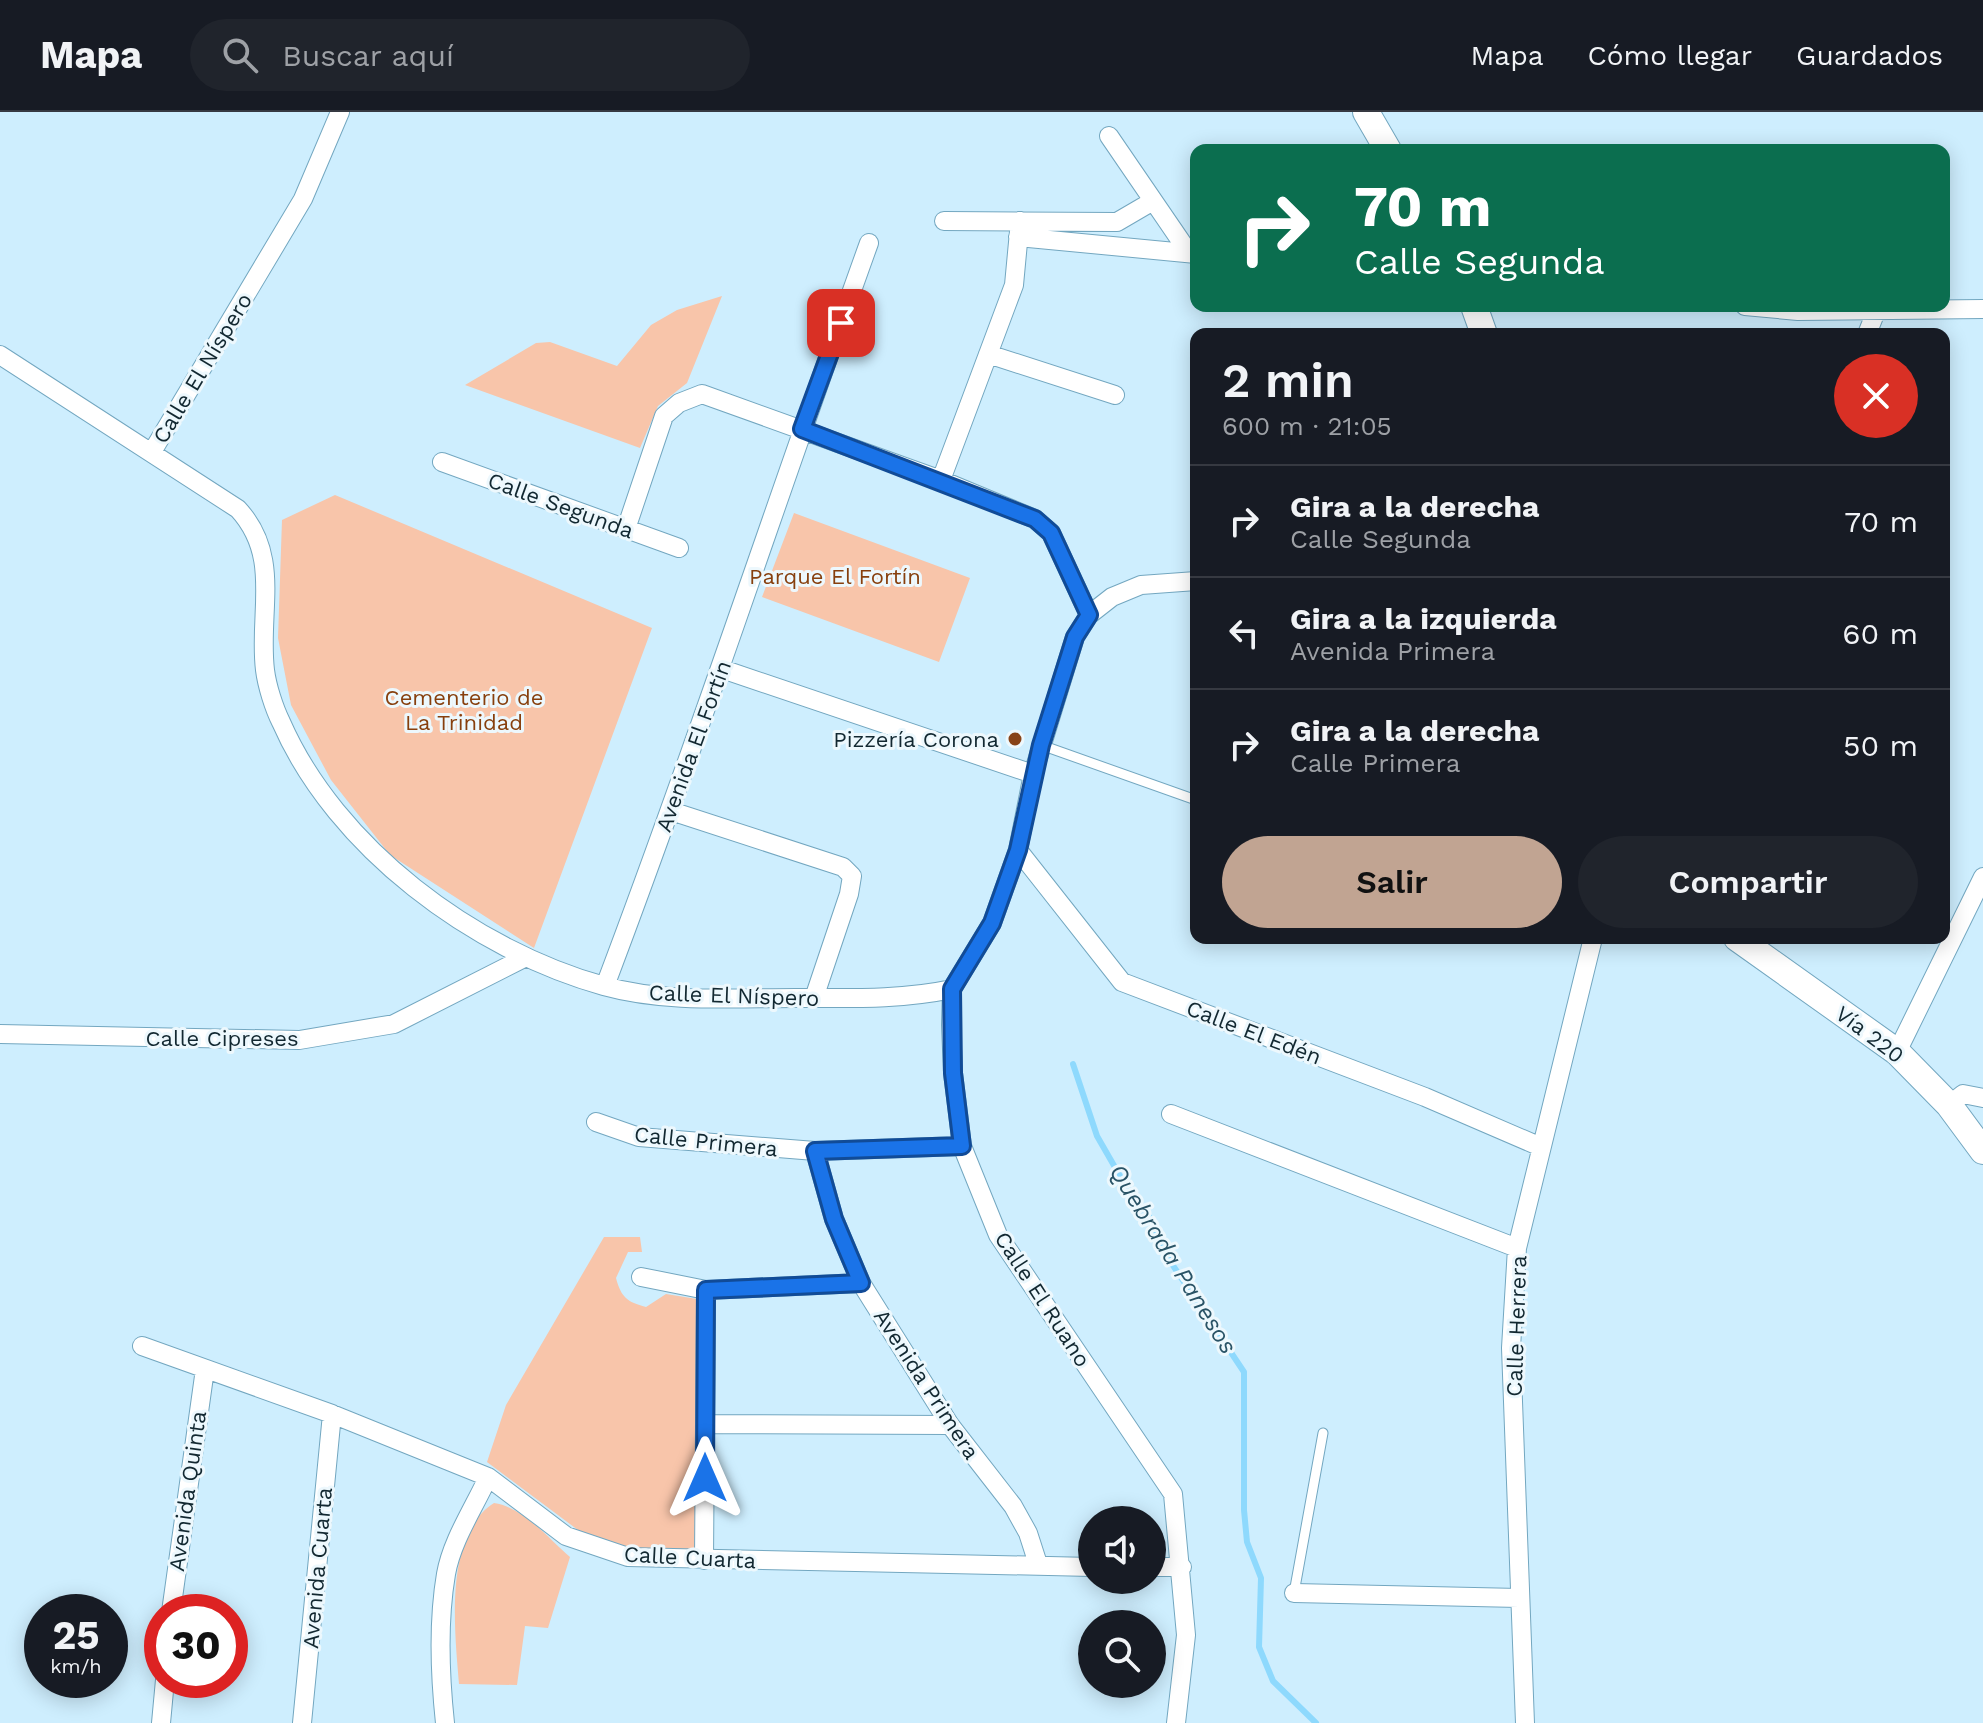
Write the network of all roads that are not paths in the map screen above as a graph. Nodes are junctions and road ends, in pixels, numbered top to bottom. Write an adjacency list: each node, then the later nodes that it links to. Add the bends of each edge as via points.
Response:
1 (340, 112): 17 (street, Calle El Níspero, via 303,199)
2 (1366, 112): 4 (main road)
3 (1109, 136): 5 (street)
4 (1385, 144)
5 (1153, 201): 7 (street, via 1117,222); 9 (street)
6 (944, 221): 7 (street)
7 (1019, 229): 10 (street); 13 (street, via 1014,285)
8 (869, 243): 16 (street, Avenida El Fortín)
9 (1190, 250)
10 (1190, 254)
11 (1950, 309): 12 (street)
12 (1983, 309)
13 (988, 354): 15 (street); 19 (street)
14 (0, 355): 17 (street)
15 (1115, 395)
16 (802, 429): 19 (street); 20 (street, via 702,394 679,403 664,416); 24 (street, Avenida El Fortín)
17 (152, 452): 33 (street, Calle El Níspero, via 238,509 254,527 263,551 265,671 281,722 320,793 384,865)
18 (442, 462): 20 (street, Calle Segunda)
19 (941, 480): 23 (street, via 1035,519 1051,533)
20 (626, 529): 21 (street, Calle Segunda)
21 (679, 548)
22 (1190, 581): 23 (street, via 1141,585 1112,597)
23 (1089, 615): 25 (street, via 1075,637)
24 (722, 669): 26 (street); 28 (street, Avenida El Fortín)
25 (1041, 745): 26 (street); 27 (lane)
26 (1033, 774): 29 (street)
27 (1190, 798)
28 (671, 811): 34 (street, Avenida El Fortín); 36 (street, via 843,867 852,876)
29 (1018, 850): 35 (street, via 992,923); 44 (street, Calle El Edén, via 1122,982 1425,1097)
30 (1983, 877): 38 (street)
31 (1592, 944): 44 (street, Calle Herrera)
32 (1747, 944): 38 (main road, Vía 220)
33 (524, 958): 34 (street, Calle El Níspero); 37 (street, Calle Cipreses, via 394,1024 299,1040)
34 (605, 986): 36 (street, Calle El Níspero, via 694,997)
35 (952, 989): 36 (street, Calle El Níspero, via 881,1000); 43 (street, Calle El Ruano, via 953,1073)
36 (814, 998)
37 (0, 1034)
38 (1897, 1052): 40 (main road, Vía 220)
39 (1983, 1098): 40 (street, via 1963,1094)
40 (1949, 1105): 46 (main road, Vía 220)
41 (1171, 1114): 47 (street)
42 (596, 1122): 45 (street, Calle Primera, via 639,1137)
43 (962, 1146): 45 (street, Calle Primera); 62 (street, Calle El Ruano, via 998,1235 1165,1478 1173,1494)
44 (1541, 1147): 47 (street, Calle Herrera)
45 (815, 1151): 49 (street, Avenida Primera, via 834,1219)
46 (1983, 1151)
47 (1517, 1248): 65 (street, Calle Herrera, via 1511,1348)
48 (641, 1277): 50 (street)
49 (861, 1283): 50 (street); 55 (street, Avenida Primera)
50 (706, 1290): 54 (street)
51 (142, 1346): 52 (street, Calle Cuarta)
52 (205, 1369): 53 (street, Calle Cuarta); 64 (street, Avenida Quinta)
53 (332, 1414): 57 (street, Calle Cuarta); 68 (street, Avenida Cuarta)
54 (705, 1424): 55 (street); 58 (street)
55 (950, 1425): 59 (street, Avenida Primera, via 1013,1506)
56 (1323, 1433): 63 (lane)
57 (488, 1477): 58 (street, Calle Cuarta, via 566,1536 590,1547 628,1557); 69 (street, via 446,1573 441,1681)
58 (704, 1560): 59 (street, Calle Cuarta)
59 (1038, 1564): 60 (street, Calle Cuarta)
60 (1078, 1566)
61 (1166, 1567): 62 (street)
62 (1182, 1567): 70 (street, Calle El Ruano, via 1186,1635)
63 (1294, 1593): 65 (street)
64 (174, 1594)
65 (1519, 1598): 71 (street, Calle Herrera)
66 (163, 1698): 67 (street)
67 (161, 1723)
68 (302, 1723)
69 (445, 1723)
70 (1176, 1723)
71 (1525, 1723)

